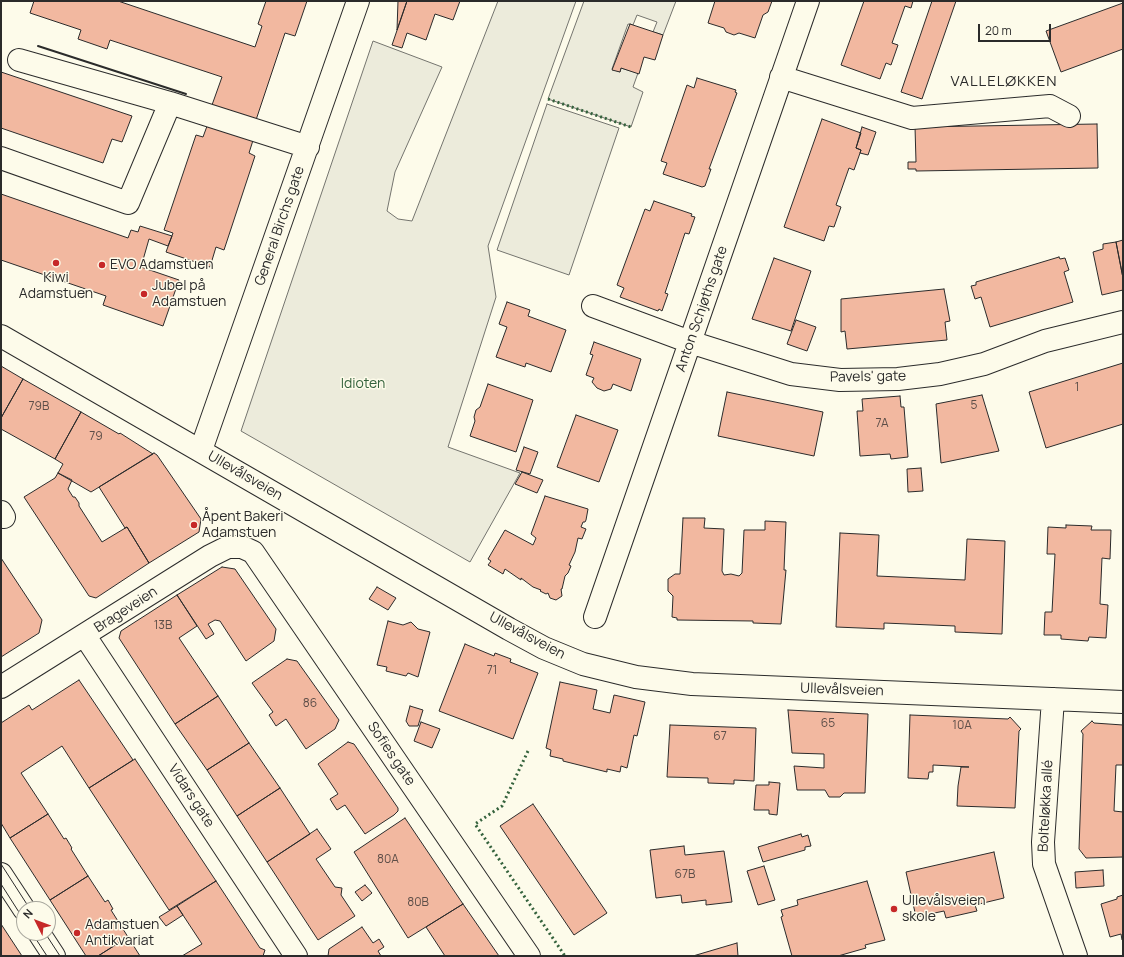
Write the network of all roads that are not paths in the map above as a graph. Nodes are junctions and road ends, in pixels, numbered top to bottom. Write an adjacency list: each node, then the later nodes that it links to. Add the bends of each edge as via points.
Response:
1 (358, 1): 7 (street, General Birchs gate)
2 (808, 1): 4 (street, Anton Schjøths gate)
3 (19, 60): 5 (street)
4 (781, 77): 6 (street, via 912,118 1050,106); 12 (street, Anton Schjøths gate)
5 (170, 103): 7 (street); 8 (street, via 128,203)
6 (1069, 116)
7 (308, 146): 13 (street, General Birchs gate)
8 (1, 158)
9 (593, 306): 12 (street, Pavels' gate)
10 (1123, 322): 12 (street, Pavels' gate, via 1045,341 984,364 940,374 898,379 840,380 791,374)
11 (1, 336): 13 (street, Ullevålsveien)
12 (690, 342): 15 (street, Anton Schjøths gate)
13 (201, 450): 18 (street, Ullevålsveien, via 509,629 544,648 582,664 636,677 692,684)
14 (253, 552): 16 (street, Brageveien, via 242,547 228,547 210,556); 25 (street, Sofies gate)
15 (595, 617)
16 (85, 636): 17 (street, Brageveien); 24 (street, Vidars gate)
17 (1, 687)
18 (1053, 699): 19 (street, Ullevålsveien); 26 (street, Bolteløkka allé, via 1043,842 1044,864)
19 (1123, 702)
20 (1, 874): 21 (street)
21 (19, 901)
22 (44, 941): 23 (street)
23 (54, 956)
24 (296, 956)
25 (529, 956)
26 (1076, 956)

